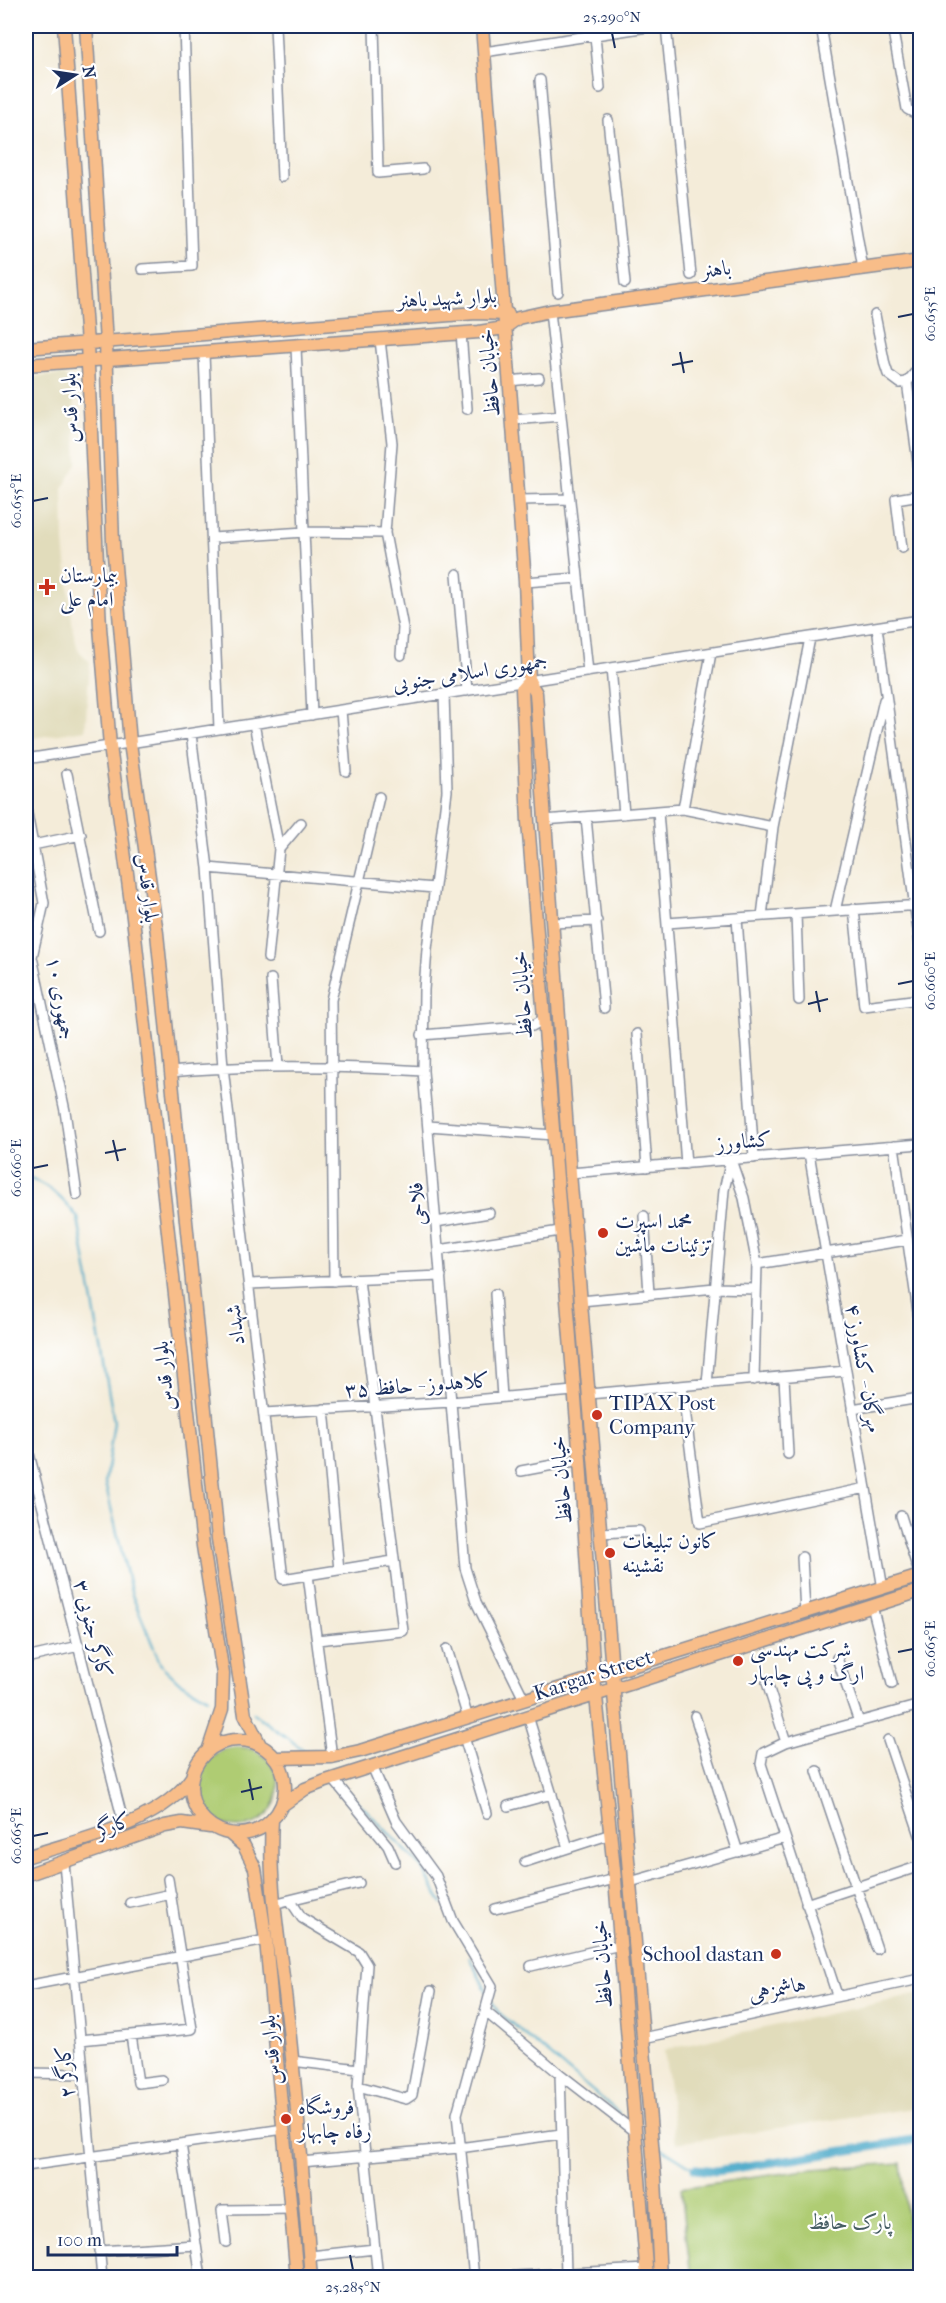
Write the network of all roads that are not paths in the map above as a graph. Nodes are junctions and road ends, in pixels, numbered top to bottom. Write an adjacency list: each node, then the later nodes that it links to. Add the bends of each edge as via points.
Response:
1 (64, 26): 34 (main road, بلوار قدس)
2 (86, 26): 33 (main road, بلوار قدس)
3 (184, 26): 20 (street, via 192,266)
4 (275, 26): 18 (street)
5 (374, 26): 17 (street, via 378,173)
6 (482, 26): 12 (main road, خیابان حافظ)
7 (654, 26): 11 (street)
8 (666, 26): 22 (street)
9 (821, 26): 21 (street)
10 (892, 26): 15 (street, via 907,109)
11 (595, 36): 12 (street); 14 (street)
12 (484, 52): 26 (main road, خیابان حافظ)
13 (540, 80): 24 (street)
14 (600, 88)
15 (921, 116)
16 (608, 120): 23 (street)
17 (423, 169)
18 (282, 177)
19 (921, 261): 21 (main road, باهنر)
20 (142, 269)
21 (863, 269): 25 (main road, باهنر)
22 (691, 274)
23 (625, 283)
24 (558, 291)
25 (550, 311): 28 (main road, باهنر); 47 (street)
26 (503, 312): 28 (main road, بلوار شهید باهنر); 29 (main road, خیابان حافظ); 30 (main road, بلوار شهید باهنر)
27 (875, 315): 45 (street, via 888,374 900,383)
28 (518, 318): 29 (main road, بلوار شهید باهنر)
29 (504, 327): 31 (main road, بلوار شهید باهنر); 44 (main road, خیابان حافظ)
30 (253, 331): 33 (main road, بلوار شهید باهنر); 37 (main road)
31 (461, 333): 32 (main road, بلوار شهید باهنر); 46 (street)
32 (380, 340): 35 (main road, بلوار شهید باهنر); 54 (street, via 392,442)
33 (106, 343): 34 (main road, بلوار شهید باهنر); 39 (main road, بلوار قدس)
34 (87, 344): 36 (main road, بلوار شهید باهنر); 40 (main road, بلوار قدس)
35 (296, 347): 37 (main road, بلوار شهید باهنر); 53 (street)
36 (26, 348)
37 (253, 350): 38 (main road, بلوار شهید باهنر)
38 (204, 354): 39 (main road, بلوار شهید باهنر); 55 (street)
39 (106, 361): 40 (main road, بلوار شهید باهنر); 61 (main road, بلوار قدس)
40 (87, 362): 41 (main road, بلوار شهید باهنر); 62 (main road, بلوار قدس)
41 (26, 365)
42 (921, 367): 45 (street)
43 (538, 378): 44 (street)
44 (509, 381): 48 (main road, خیابان حافظ)
45 (907, 382): 49 (street)
46 (467, 409)
47 (561, 416): 48 (street); 51 (street)
48 (513, 420): 52 (main road, خیابان حافظ)
49 (921, 477)
50 (921, 495): 56 (street, via 896,499)
51 (570, 499): 52 (street); 58 (street)
52 (519, 500): 59 (main road, خیابان حافظ)
53 (305, 532): 54 (street); 55 (street); 74 (street)
54 (385, 533): 66 (street, via 403,628)
55 (212, 538): 76 (street)
56 (902, 548)
57 (458, 574): 70 (street)
58 (578, 578): 59 (street); 68 (street)
59 (525, 582): 69 (main road, خیابان حافظ)
60 (921, 620): 63 (street, جمهوری اسلامی جنوبی)
61 (118, 626): 62 (main road); 78 (main road, بلوار قدس)
62 (100, 627): 79 (main road, بلوار قدس)
63 (877, 627): 64 (street, جمهوری اسلامی جنوبی); 71 (street)
64 (810, 638): 65 (street, جمهوری اسلامی جنوبی); 91 (street)
65 (711, 653): 67 (street, جمهوری اسلامی جنوبی); 85 (street)
66 (401, 655)
67 (611, 668): 68 (street, جمهوری اسلامی جنوبی); 87 (street)
68 (588, 672): 69 (street, جمهوری اسلامی جنوبی)
69 (529, 681): 70 (street, جمهوری اسلامی جنوبی); 89 (main road, خیابان حافظ, via 536,693); 116 (main road, خیابان حافظ, via 522,689)
70 (466, 691): 72 (street, جمهوری اسلامی جنوبی)
71 (886, 693): 99 (street); 101 (street)
72 (444, 694): 73 (street, جمهوری اسلامی جنوبی); 98 (street, فلاحی, via 447,791)
73 (341, 710): 74 (street, جمهوری اسلامی جنوبی); 81 (street)
74 (312, 715): 75 (street, جمهوری اسلامی جنوبی)
75 (254, 724): 76 (street, جمهوری اسلامی جنوبی); 94 (street)
76 (219, 729): 77 (street, جمهوری اسلامی جنوبی)
77 (191, 734): 78 (street, جمهوری اسلامی جنوبی); 95 (street, شهداد)
78 (130, 743): 79 (street, جمهوری اسلامی جنوبی); 125 (main road, بلوار قدس)
79 (110, 746): 80 (street, جمهوری اسلامی جنوبی); 137 (main road, بلوار قدس)
80 (26, 759)
81 (346, 771)
82 (67, 774): 92 (street)
83 (379, 796): 97 (street)
84 (26, 808): 93 (street, جمهوری ۱۰)
85 (683, 810): 86 (street); 91 (street)
86 (658, 812): 87 (street); 107 (street)
87 (624, 814): 88 (street)
88 (586, 817): 89 (street); 105 (street)
89 (544, 820): 106 (main road, خیابان حافظ)
90 (301, 823): 94 (street)
91 (773, 827): 103 (street)
92 (81, 834): 93 (street); 108 (street)
93 (33, 845): 110 (street, جمهوری ۱۰, via 44,903)
94 (279, 849): 96 (street)
95 (208, 868): 96 (street); 121 (street, شهداد)
96 (274, 875): 97 (street); 111 (street)
97 (360, 882): 98 (street); 119 (street, via 331,1000)
98 (434, 888): 118 (street, فلاحی)
99 (918, 905): 100 (street); 109 (street)
100 (854, 909): 101 (street); 113 (street, via 864,1006)
101 (835, 911): 102 (street)
102 (795, 914): 103 (street); 114 (street)
103 (762, 916): 104 (street)
104 (737, 918): 107 (street); 131 (street)
105 (597, 921): 106 (street); 115 (street)
106 (553, 923): 122 (main road, خیابان حافظ)
107 (667, 923): 133 (street)
108 (99, 931)
109 (921, 945)
110 (29, 958): 138 (street, جمهوری ۱۰, via 65,1111)
111 (267, 958)
112 (271, 979): 120 (street)
113 (921, 999)
114 (800, 1000)
115 (604, 1008)
116 (544, 1019): 118 (street, via 532,1026); 123 (main road, خیابان حافظ)
117 (638, 1034): 134 (street)
118 (422, 1035): 124 (street, فلاحی)
119 (332, 1065): 120 (street); 124 (street); 151 (street)
120 (278, 1066): 121 (street)
121 (223, 1067): 125 (street); 152 (street, شهداد)
122 (564, 1067): 123 (main road); 135 (main road, خیابان حافظ)
123 (547, 1068): 127 (main road, خیابان حافظ)
124 (423, 1071): 126 (street, فلاحی)
125 (171, 1072): 136 (main road, بلوار قدس)
126 (428, 1126): 127 (street); 141 (street, فلاحی)
127 (554, 1135): 142 (main road, خیابان حافظ)
128 (921, 1144): 129 (street, کشاورز)
129 (894, 1146): 130 (street, کشاورز); 143 (street)
130 (809, 1153): 131 (street, کشاورز); 145 (street, مهرگان - کشاورز ۴)
131 (754, 1158): 132 (street, کشاورز)
132 (731, 1160): 133 (street, کشاورز); 146 (street, via 744,1198); 153 (street, via 724,1190)
133 (686, 1164): 134 (street, کشاورز)
134 (647, 1167): 135 (street, کشاورز)
135 (570, 1173): 147 (main road, خیابان حافظ)
136 (183, 1187): 137 (main road); 210 (main road, بلوار قدس, via 218,1539 245,1715)
137 (163, 1190): 211 (main road, بلوار قدس, via 203,1546 223,1674 222,1709)
138 (77, 1195)
139 (489, 1213): 141 (street)
140 (644, 1216): 156 (street)
141 (436, 1222): 144 (street, فلاحی)
142 (560, 1231): 144 (street); 148 (main road, خیابان حافظ)
143 (907, 1240): 145 (street); 158 (street)
144 (439, 1250): 149 (street, فلاحی)
145 (826, 1253): 146 (street); 159 (street, مهرگان - کشاورز ۴)
146 (757, 1264): 154 (street)
147 (578, 1267): 148 (main road); 157 (main road, خیابان حافظ)
148 (563, 1268): 164 (main road, خیابان حافظ)
149 (441, 1276): 150 (street); 168 (street, فلاحی)
150 (359, 1280): 151 (street); 169 (street)
151 (334, 1281): 152 (street)
152 (249, 1284): 172 (street, شهداد)
153 (715, 1288): 154 (street); 156 (street); 162 (street)
154 (756, 1289): 161 (street)
155 (495, 1294): 166 (street)
156 (649, 1294): 157 (street)
157 (581, 1301): 165 (main road, خیابان حافظ)
158 (921, 1326)
159 (846, 1371): 160 (street); 171 (street, مهرگان - کشاورز ۴)
160 (784, 1377): 161 (street); 174 (street)
161 (754, 1380): 162 (street)
162 (707, 1384): 163 (street)
163 (682, 1387): 165 (street); 177 (street, via 700,1523)
164 (573, 1391): 166 (street, کلاهدوز - حافظ ۳۵); 175 (main road, خیابان حافظ)
165 (589, 1394): 180 (main road, خیابان حافظ)
166 (502, 1397): 168 (street, کلاهدوز - حافظ ۳۵)
167 (921, 1398): 171 (street)
168 (451, 1402): 169 (street, کلاهدوز - حافظ ۳۵); 201 (street, فلاحی, via 465,1568 476,1602)
169 (375, 1405): 170 (street, کلاهدوز - حافظ ۳۵); 182 (street)
170 (324, 1409): 172 (street, کلاهدوز - حافظ ۳۵); 183 (street)
171 (852, 1409): 177 (street, مهرگان - کشاورز ۴)
172 (264, 1413): 184 (street, شهداد, via 283,1579)
173 (26, 1442): 191 (street, کارگر جنوبی ۳)
174 (788, 1454)
175 (580, 1460): 176 (street); 196 (main road, خیابان حافظ)
176 (521, 1472)
177 (866, 1488): 186 (street, مهرگان - کشاورز ۴)
178 (901, 1515): 185 (street)
179 (639, 1531): 180 (street)
180 (600, 1533): 195 (main road, خیابان حافظ)
181 (802, 1557): 189 (street)
182 (393, 1561): 183 (street); 190 (street, via 403,1631)
183 (339, 1570): 184 (street)
184 (308, 1575): 190 (street)
185 (921, 1576): 186 (main road, Kargar Street)
186 (882, 1589): 189 (main road, Kargar Street)
187 (921, 1591): 188 (main road, Kargar Street)
188 (872, 1606): 198 (street); 199 (main road, Kargar Street)
189 (805, 1612): 195 (main road, Kargar Street)
190 (317, 1640): 212 (street)
191 (79, 1646): 193 (street); 223 (street, کارگر جنوبی ۳)
192 (447, 1649): 205 (street)
193 (26, 1658)
194 (837, 1658): 206 (street)
195 (612, 1672): 196 (main road, Kargar Street); 199 (main road, خیابان حافظ)
196 (594, 1677): 200 (main road, خیابان حافظ); 201 (main road, Kargar Street)
197 (767, 1683): 209 (street)
198 (892, 1684)
199 (614, 1689): 200 (main road, Kargar Street); 239 (main road, خیابان حافظ)
200 (596, 1694): 203 (main road, Kargar Street); 226 (main road, خیابان حافظ)
201 (524, 1699): 205 (main road, Kargar Street)
202 (921, 1705): 206 (street)
203 (528, 1716): 207 (main road, Kargar Street); 218 (street)
204 (695, 1716): 230 (street)
205 (468, 1718): 212 (main road, Kargar Street)
206 (859, 1722): 209 (street)
207 (464, 1737): 214 (main road, Kargar Street); 221 (street)
208 (888, 1740): 227 (street)
209 (786, 1742): 228 (street, via 763,1753 761,1764)
210 (260, 1745): 211 (main road, via 233,1740); 213 (main road)
211 (208, 1751): 216 (main road)
212 (332, 1757): 213 (main road, Kargar Street)
213 (275, 1758): 219 (main road, via 285,1781)
214 (372, 1766): 217 (main road, Kargar Street); 258 (street, via 396,1821 436,1876 453,1922 492,1986)
215 (817, 1771): 241 (street)
216 (193, 1776): 223 (main road, کارگر, via 167,1804); 224 (main road, via 195,1805)
217 (333, 1779): 219 (main road, Kargar Street, via 305,1789); 232 (street, via 388,1846)
218 (552, 1794): 220 (street); 229 (street)
219 (281, 1806): 222 (main road)
220 (508, 1806)
221 (487, 1813)
222 (272, 1820): 225 (main road, via 244,1834); 245 (main road, بلوار قدس)
223 (123, 1825): 231 (main road, کارگر)
224 (214, 1828): 225 (main road); 234 (main road, کارگر, via 196,1823 165,1826)
225 (229, 1833): 248 (main road, بلوار قدس, via 252,1858)
226 (611, 1833): 229 (street); 238 (main road, خیابان حافظ)
227 (921, 1835)
228 (785, 1838): 230 (street); 246 (street)
229 (568, 1848): 233 (street)
230 (738, 1852): 239 (street)
231 (26, 1857)
232 (395, 1862)
233 (525, 1862)
234 (64, 1863): 236 (main road, کارگر); 253 (street, کارگر ۲)
235 (921, 1866): 241 (street)
236 (26, 1875)
237 (168, 1879): 242 (street)
238 (615, 1879): 247 (street); 249 (main road, خیابان حافظ)
239 (630, 1882): 260 (main road, خیابان حافظ)
240 (359, 1883): 243 (street)
241 (856, 1888): 246 (street); 250 (street)
242 (171, 1894): 244 (street); 251 (street)
243 (290, 1900): 245 (street); 263 (street, via 302,1918 359,1952 367,1965)
244 (130, 1903)
245 (273, 1904): 262 (main road, بلوار قدس)
246 (806, 1904): 257 (street)
247 (495, 1909)
248 (266, 1940): 251 (street); 269 (main road, بلوار قدس)
249 (620, 1945): 252 (street); 272 (main road, خیابان حافظ)
250 (877, 1948)
251 (183, 1956): 253 (street); 259 (street, via 192,2029)
252 (531, 1966)
253 (74, 1976): 255 (street); 261 (street, کارگر ۲)
254 (921, 1979): 257 (street, هاشمزهی)
255 (26, 1986)
256 (431, 1991): 268 (street, via 412,2095 406,2099)
257 (837, 1995): 260 (street, هاشمزهی)
258 (487, 2013): 266 (street); 278 (street, via 457,2114)
259 (130, 2035): 261 (street); 267 (street, via 138,2082)
260 (643, 2038): 271 (main road, خیابان حافظ)
261 (80, 2040): 265 (street, کارگر ۲)
262 (291, 2061): 263 (street); 270 (main road, بلوار قدس)
263 (359, 2068): 268 (street)
264 (26, 2073): 265 (street)
265 (83, 2074): 280 (street, کارگر ۲)
266 (560, 2074): 273 (street); 274 (street)
267 (162, 2080)
268 (358, 2086): 279 (street)
269 (283, 2111): 270 (main road, via 292,2116); 275 (main road, بلوار قدس)
270 (298, 2111): 276 (main road, بلوار قدس)
271 (649, 2112): 272 (main road); 297 (main road, خیابان حافظ)
272 (633, 2113): 273 (main road, خیابان حافظ)
273 (635, 2132): 290 (main road, خیابان حافظ)
274 (561, 2134): 278 (street); 289 (street)
275 (285, 2135): 276 (main road); 277 (street); 283 (main road, بلوار قدس)
276 (300, 2139): 281 (main road, بلوار قدس)
277 (181, 2144): 280 (street); 285 (street)
278 (459, 2148): 279 (street); 296 (street)
279 (365, 2156): 281 (street); 286 (street)
280 (91, 2157): 282 (street); 287 (street, کارگر ۲)
281 (301, 2162): 288 (main road, بلوار قدس)
282 (26, 2166)
283 (291, 2209): 284 (street, via 222,2210); 293 (main road, بلوار قدس)
284 (226, 2242)
285 (196, 2245): 287 (street); 292 (street)
286 (375, 2249): 288 (street); 295 (street)
287 (99, 2251): 291 (street, کارگر ۲)
288 (309, 2256): 294 (main road, بلوار قدس)
289 (566, 2273): 290 (street); 296 (street)
290 (647, 2273)
291 (102, 2277)
292 (201, 2277)
293 (297, 2277)
294 (311, 2277)
295 (378, 2277)
296 (475, 2277)
297 (660, 2277)

